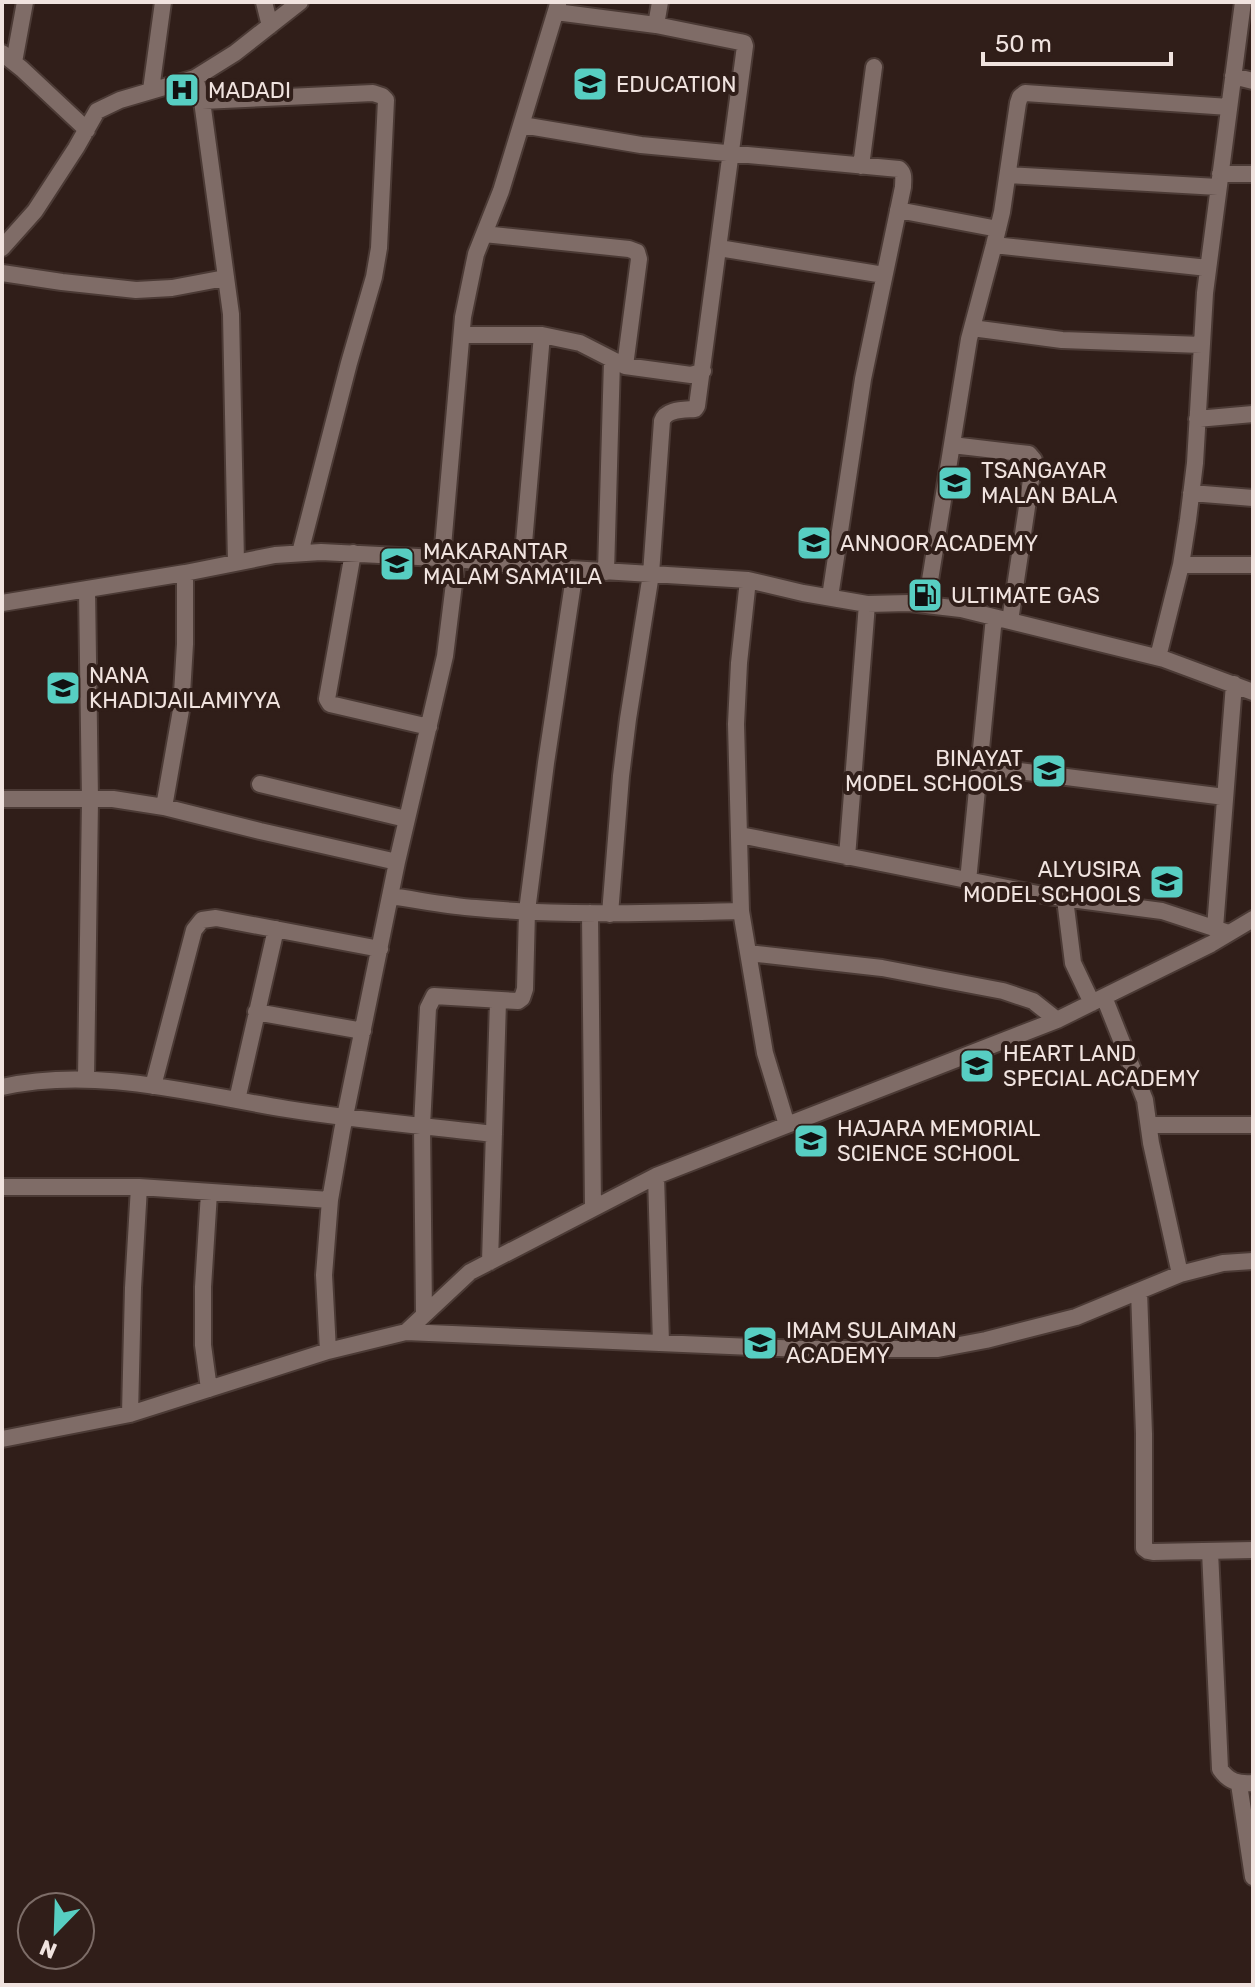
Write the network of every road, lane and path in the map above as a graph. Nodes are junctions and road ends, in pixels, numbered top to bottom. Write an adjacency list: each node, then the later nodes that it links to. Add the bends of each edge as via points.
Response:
1 (25, 2): 10 (street)
2 (163, 2): 15 (street)
3 (264, 2): 9 (street)
4 (300, 2): 9 (street)
5 (660, 2): 8 (street)
6 (1243, 2): 12 (street)
7 (557, 7): 8 (street); 18 (street)
8 (656, 25): 20 (street, via 744,43)
9 (270, 26): 13 (street)
10 (8, 58): 19 (street)
11 (874, 67): 21 (street)
12 (1233, 76): 14 (street); 17 (street)
13 (195, 78): 15 (street); 16 (street)
14 (1253, 81)
15 (151, 90): 19 (street, via 97,111)
16 (202, 101): 33 (street); 45 (street, via 373,93 386,100 374,277)
17 (1229, 107): 23 (street, via 1025,93 1018,103); 24 (street)
18 (522, 125): 20 (street); 26 (street)
19 (87, 130): 28 (street, via 35,211)
20 (731, 154): 21 (street); 29 (street)
21 (861, 166): 25 (street, via 902,171)
22 (1253, 174): 24 (street)
23 (1008, 175): 24 (street); 27 (street)
24 (1219, 180): 30 (street)
25 (898, 210): 27 (street); 32 (street)
26 (484, 234): 35 (street); 38 (street, via 637,252)
27 (996, 237): 30 (street); 34 (street)
28 (2, 248)
29 (719, 248): 32 (street); 39 (street)
30 (1208, 268): 37 (street)
31 (2, 273): 33 (street, via 136,290)
32 (884, 275): 58 (street)
33 (225, 278): 48 (street, via 231,314)
34 (972, 328): 37 (street, via 1062,340); 42 (street)
35 (462, 335): 36 (street); 47 (street)
36 (542, 335): 38 (street, via 580,343); 51 (street)
37 (1202, 345): 41 (street)
38 (618, 363): 39 (street, via 691,375); 53 (street)
39 (703, 371): 55 (street, via 695,409 669,412 662,421)
40 (1253, 414): 41 (street)
41 (1197, 419): 43 (street)
42 (952, 445): 61 (street); 62 (street, via 1029,454 1034,460)
43 (1191, 493): 44 (street); 49 (street)
44 (1253, 498)
45 (300, 553): 46 (street); 48 (street)
46 (353, 553): 47 (street); 66 (street, via 327,699 330,704)
47 (449, 558): 51 (street); 66 (street, via 445,656)
48 (236, 563): 54 (street)
49 (1181, 565): 50 (street); 63 (street)
50 (1253, 565)
51 (522, 566): 52 (street)
52 (575, 570): 53 (street); 80 (street)
53 (606, 572): 55 (street)
54 (185, 573): 57 (street); 72 (street, via 181,710)
55 (651, 574): 56 (street); 83 (street, via 621,776)
56 (748, 580): 58 (street); 74 (street, via 736,724)
57 (87, 589): 59 (street); 71 (street)
58 (830, 597): 60 (street)
59 (2, 603)
60 (867, 604): 61 (street); 75 (street)
61 (926, 605): 62 (street)
62 (1002, 619): 63 (street); 67 (street)
63 (1158, 657): 64 (street)
64 (1234, 684): 65 (street); 69 (street)
65 (1253, 692)
66 (429, 727): 73 (street)
67 (979, 766): 69 (street); 77 (street)
68 (260, 784): 73 (street)
69 (1225, 797): 86 (street)
70 (2, 799): 71 (street)
71 (90, 800): 72 (street); 94 (street)
72 (164, 807): 76 (street)
73 (406, 819): 76 (street)
74 (740, 835): 75 (street); 81 (street)
75 (847, 857): 77 (street)
76 (397, 862): 78 (street)
77 (968, 881): 79 (street)
78 (390, 896): 80 (street); 87 (street)
79 (1065, 899): 86 (street, via 1162,911); 89 (street, via 1073,963)
80 (527, 911): 82 (street); 90 (street, via 525,989 518,1001)
81 (741, 911): 83 (street); 88 (street)
82 (590, 913): 83 (street); 109 (street)
83 (610, 914)
84 (1253, 919): 86 (street)
85 (276, 929): 87 (street); 91 (street); 95 (street, via 216,918 202,920 194,930)
86 (1222, 930): 89 (street, via 1211,944)
87 (380, 949): 93 (street)
88 (748, 953): 92 (street, via 882,968 1003,991 1033,1001); 99 (street, via 765,1053)
89 (1098, 1000): 92 (street); 100 (street, via 1141,1086)
90 (498, 1001): 102 (street, via 434,996 428,1008); 103 (street)
91 (256, 1012): 93 (street); 97 (street)
92 (1057, 1020): 99 (street)
93 (363, 1031): 98 (street)
94 (86, 1079): 95 (street); 96 (street)
95 (153, 1086): 97 (street)
96 (2, 1087)
97 (237, 1100): 98 (street)
98 (345, 1118): 102 (street); 108 (street)
99 (787, 1125): 104 (street)
100 (1149, 1125): 101 (street); 112 (street)
101 (1253, 1125)
102 (422, 1126): 103 (street); 114 (street)
103 (494, 1134): 111 (street)
104 (656, 1176): 109 (street); 116 (street)
105 (2, 1187): 106 (street)
106 (139, 1187): 107 (street); 119 (street)
107 (209, 1193): 108 (street); 118 (street, via 203,1345)
108 (330, 1200): 117 (street, via 324,1275)
109 (593, 1208): 111 (street)
110 (1253, 1261): 112 (street)
111 (490, 1262): 114 (street, via 470,1272)
112 (1180, 1274): 113 (street)
113 (1139, 1291): 116 (street, via 1076,1317 938,1349); 122 (street, via 1144,1548)
114 (424, 1315): 115 (street)
115 (406, 1332): 116 (street); 117 (street)
116 (661, 1343)
117 (328, 1351): 118 (street)
118 (209, 1389): 119 (street)
119 (130, 1414): 120 (street)
120 (2, 1439)
121 (1253, 1550): 122 (street)
122 (1210, 1551): 123 (street, via 1220,1769 1226,1778)
123 (1246, 1783): 124 (street)
124 (1253, 1877)

